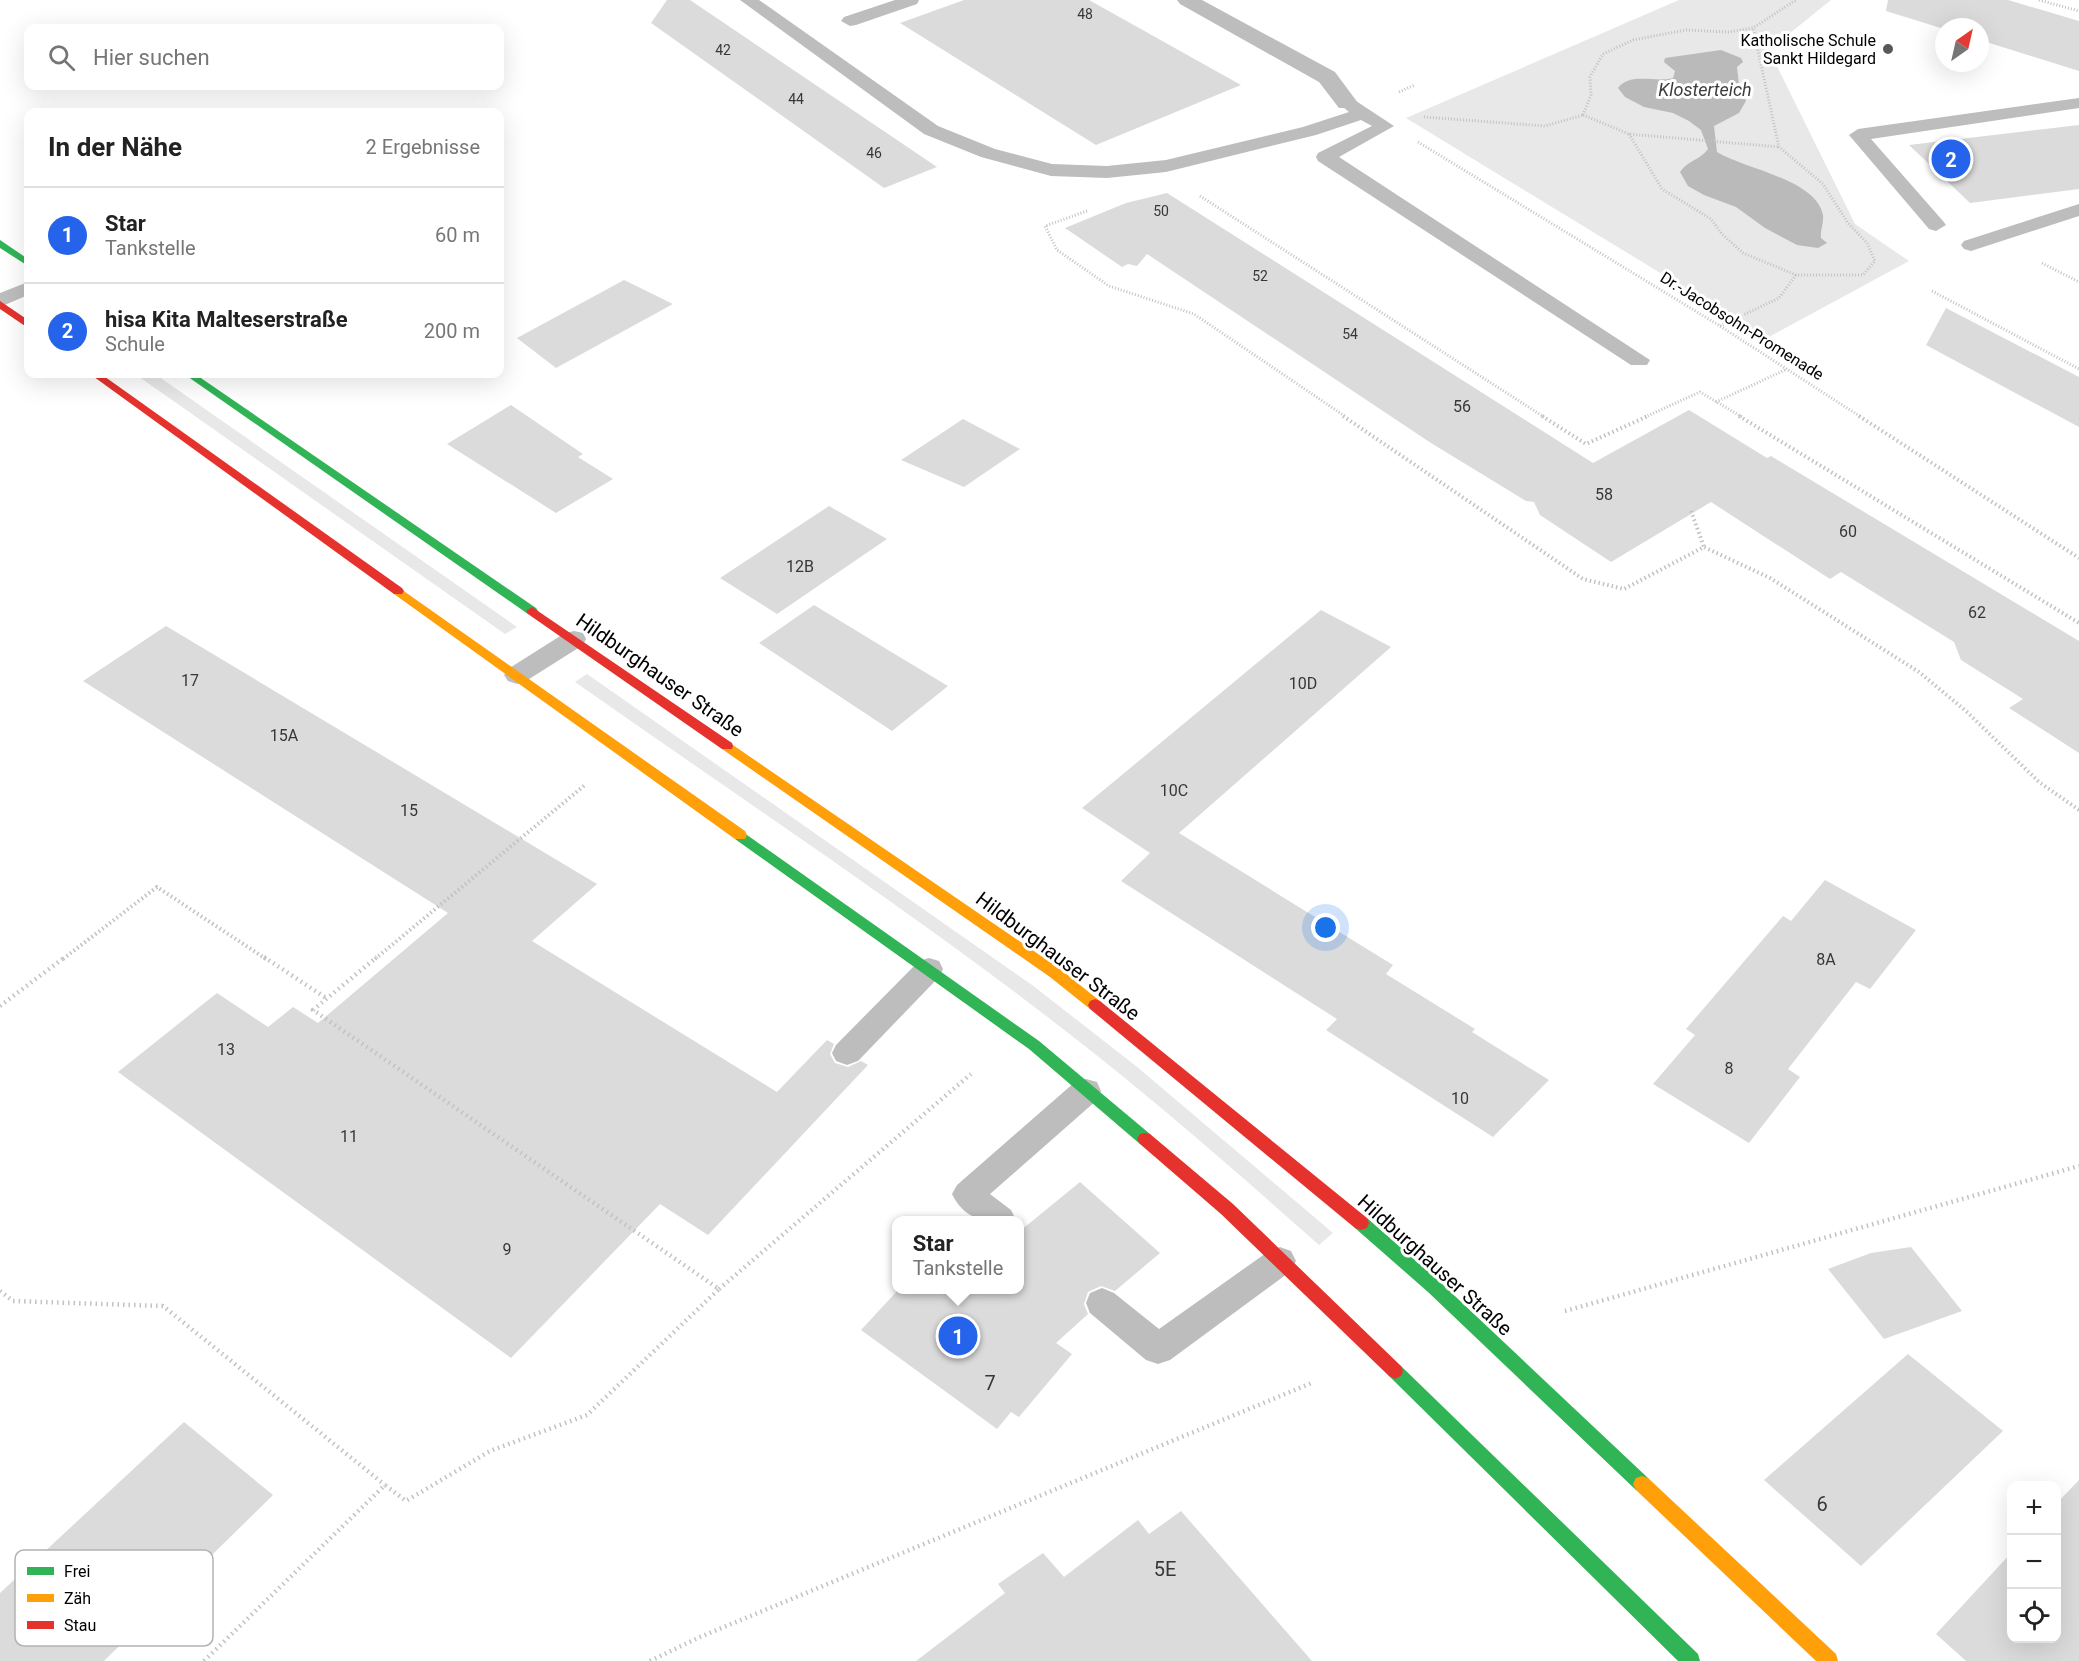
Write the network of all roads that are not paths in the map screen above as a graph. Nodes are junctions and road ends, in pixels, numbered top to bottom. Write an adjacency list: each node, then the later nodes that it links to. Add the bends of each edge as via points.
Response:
1 (748, 0): 6 (lane, via 931,130 988,153 1052,170 1107,172 1166,166 1309,131)
2 (911, 0): 4 (lane)
3 (1187, 0): 6 (street, via 1327,77)
4 (850, 21)
5 (2079, 103): 8 (lane, via 1858,135)
6 (1355, 108): 15 (lane, via 1385,126 1325,157)
7 (2079, 210): 10 (lane)
8 (1936, 225)
9 (0, 243): 11 (main road)
10 (1971, 245)
11 (24, 260)
12 (24, 290): 13 (lane)
13 (0, 303): 14 (main road)
14 (24, 322)
15 (1639, 360)
16 (101, 378): 19 (main road)
17 (195, 378): 18 (main road, Hildburghauser Straße)
18 (574, 639): 19 (lane); 27 (main road, Hildburghauser Straße, via 1055,973 1305,1175 1434,1287)
19 (517, 675): 20 (main road)
20 (929, 969): 21 (lane); 22 (main road, via 1034,1046)
21 (848, 1053)
22 (1086, 1090): 23 (lane, via 968,1194); 24 (main road, via 1227,1209)
23 (994, 1216)
24 (1280, 1261): 25 (lane, via 1158,1349); 26 (main road)
25 (1102, 1303)
26 (1691, 1661)
27 (1829, 1661)

